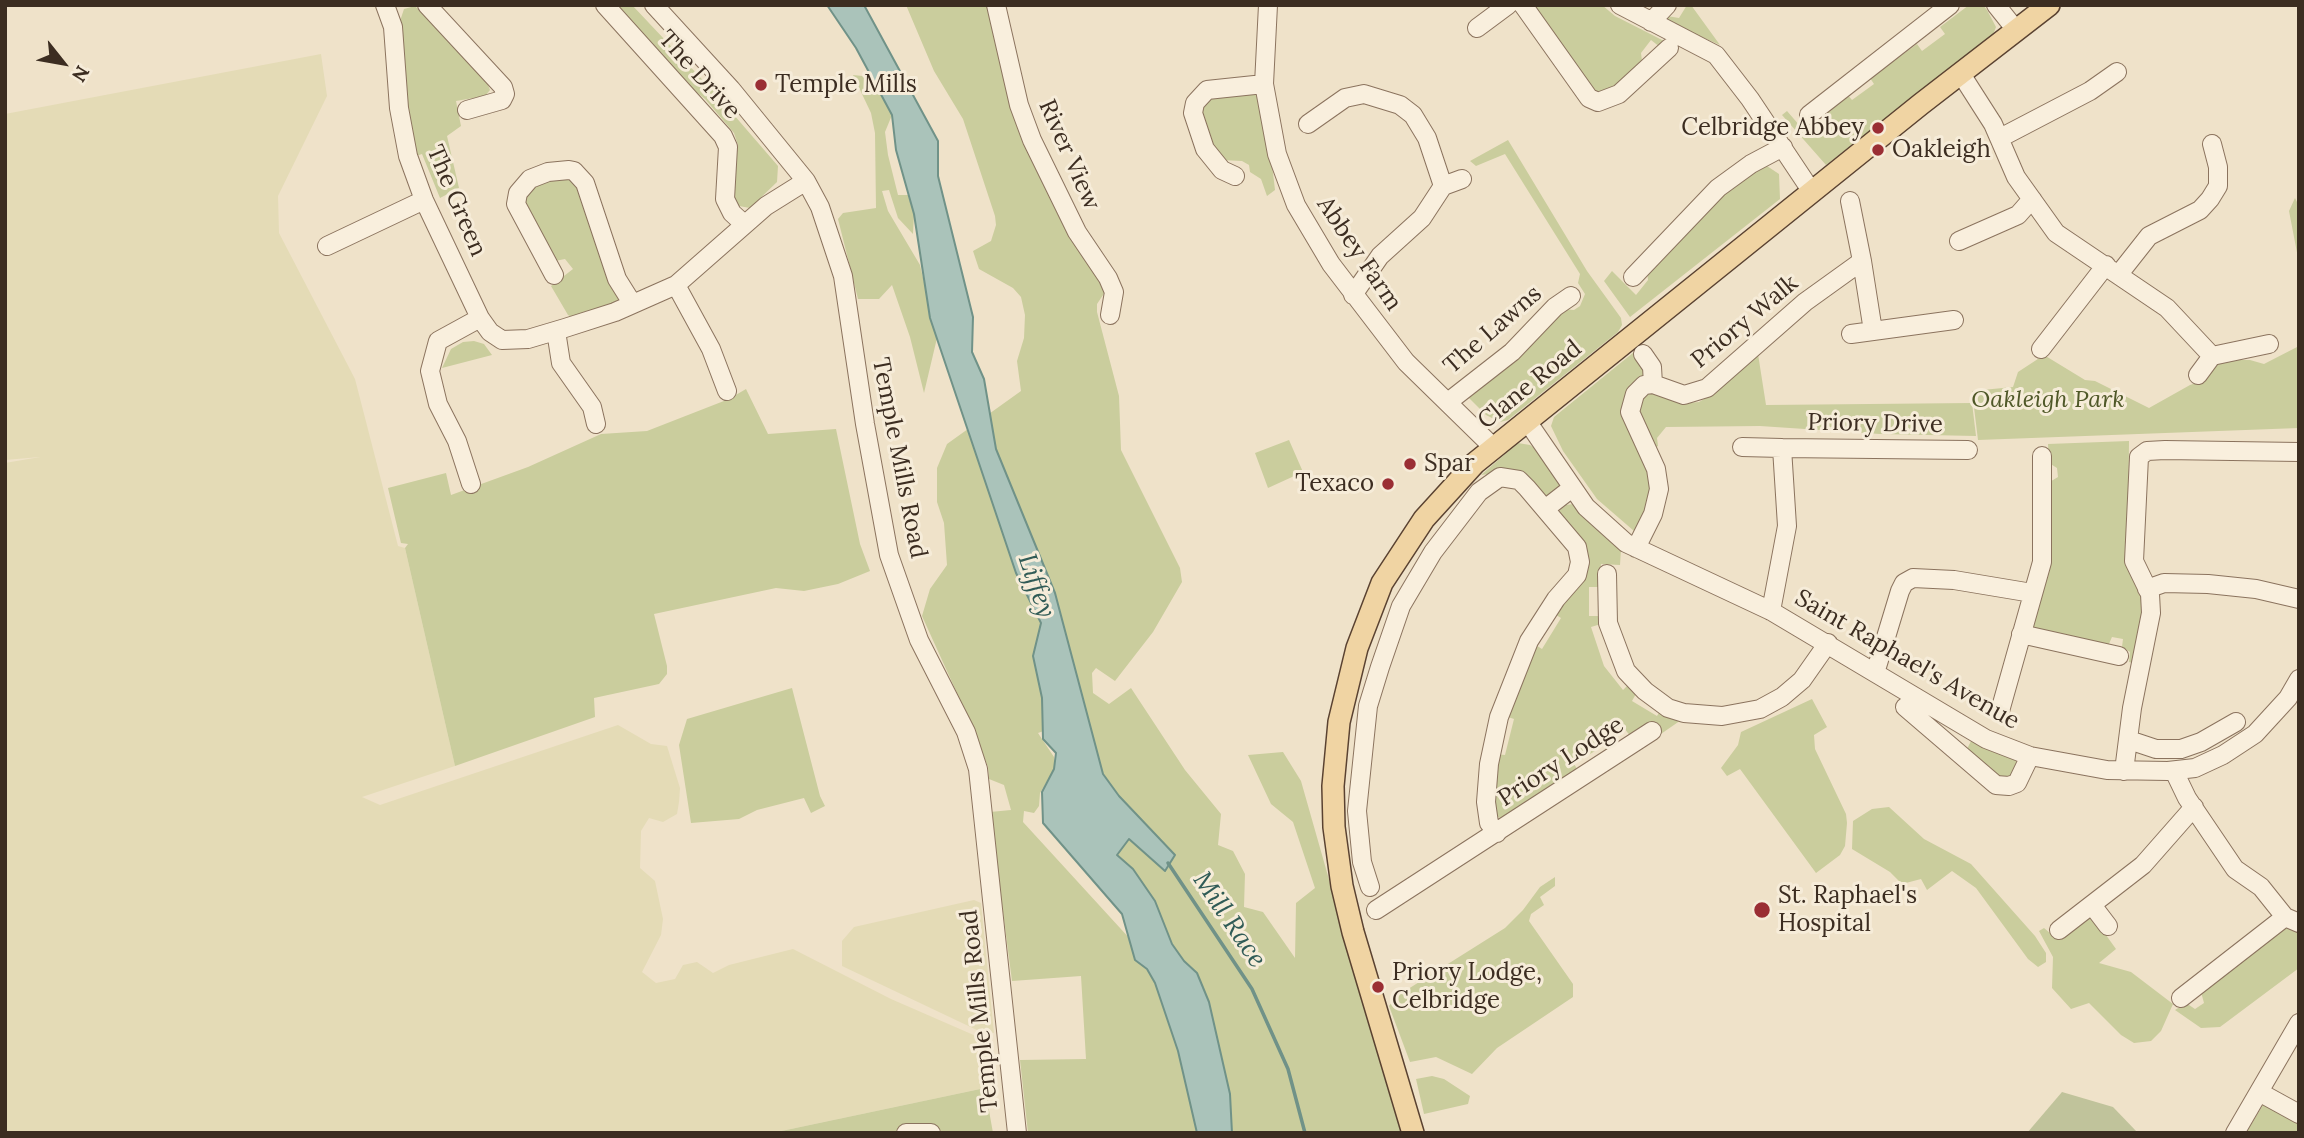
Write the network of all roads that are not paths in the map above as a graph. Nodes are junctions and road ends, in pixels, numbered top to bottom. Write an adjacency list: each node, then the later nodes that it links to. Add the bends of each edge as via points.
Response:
1 (426, 5): 21 (street, via 503,87 502,100)
2 (604, 5): 35 (street, The Drive, via 723,135 728,147 725,199)
3 (654, 5): 29 (street, Temple Mills Road)
4 (996, 5): 46 (street, River View, via 1030,135 1058,198 1108,278 1114,292)
5 (1268, 5): 20 (street, Abbey Farm)
6 (1508, 5): 15 (street)
7 (1523, 5): 17 (street, via 1589,98 1598,102 1619,94)
8 (1620, 5): 14 (street)
9 (1667, 5): 14 (street)
10 (1950, 5): 22 (street)
11 (1996, 5): 16 (street)
12 (2049, 5): 16 (main road, Clane Road)
13 (389, 7): 32 (street, The Green, via 399,108 408,156)
14 (1651, 22): 26 (street, via 1716,55)
15 (1477, 28)
16 (2016, 30): 19 (main road, Clane Road)
17 (1669, 48)
18 (2117, 72): 24 (street)
19 (1961, 75): 24 (street); 31 (main road, Clane Road)
20 (1265, 84): 27 (street, via 1207,90 1195,103 1193,113 1205,149 1222,170); 43 (street, Abbey Farm, via 1277,154 1296,205)
21 (467, 110)
22 (1809, 116)
23 (1308, 124): 30 (street, via 1345,98 1364,94 1400,105 1413,115 1427,138)
24 (2000, 138): 33 (street, via 2016,177)
25 (2211, 144): 39 (street, via 2218,186 2210,199 2200,210 2149,236)
26 (1783, 147): 31 (street); 41 (street, via 1718,188)
27 (1235, 176)
28 (1462, 179): 30 (street)
29 (806, 181): 35 (street); 105 (street, Temple Mills Road, via 820,207 843,276 889,555 919,640 976,760)
30 (1443, 186): 43 (street, via 1422,218 1380,256)
31 (1812, 192): 60 (main road, Clane Road)
32 (424, 200): 37 (street); 48 (street, The Green)
33 (2032, 200): 36 (street, via 2018,215); 39 (street, via 2056,233)
34 (1850, 201): 38 (street)
35 (744, 224): 42 (street)
36 (1959, 241)
37 (327, 246)
38 (1862, 261): 50 (street); 57 (street, Priory Walk, via 1805,302 1707,388 1684,395)
39 (2113, 270): 53 (street); 55 (street, via 2167,308)
40 (554, 275): 45 (street, via 516,204 518,193 530,179 569,170 585,183 613,270)
41 (1633, 277)
42 (676, 285): 45 (street); 58 (street)
43 (1353, 295): 59 (street, Abbey Farm, via 1406,362)
44 (1571, 296): 59 (street, The Lawns, via 1512,352)
45 (632, 303): 49 (street)
46 (1110, 314)
47 (1954, 320): 50 (street)
48 (482, 321): 49 (street, via 502,340); 68 (street, via 438,341 430,371 438,404)
49 (556, 331): 61 (street, via 561,363 592,407)
50 (1874, 331): 51 (street)
51 (1852, 334)
52 (2269, 344): 55 (street)
53 (2040, 349)
54 (1643, 354): 57 (street, via 1652,367)
55 (2212, 356): 56 (street)
56 (2198, 375)
57 (1653, 384): 71 (street, via 1635,394 1630,412 1659,478 1654,511)
58 (727, 391)
59 (1448, 402): 63 (street, Abbey Farm)
60 (1527, 421): 63 (main road, Clane Road); 69 (street, Saint Raphael's Avenue)
61 (596, 424)
62 (1742, 447): 64 (street, Priory Drive)
63 (1494, 448): 106 (main road, Clane Road, via 1424,519 1382,583 1357,648 1336,742 1333,806 1342,886)
64 (1782, 448): 65 (street, Priory Drive); 76 (street, Priory Drive, via 1787,526)
65 (1968, 450)
66 (2299, 452): 73 (street, via 2142,453 2137,461 2133,543 2137,572)
67 (2042, 456): 74 (street, via 2042,562)
68 (471, 484)
69 (1573, 488): 70 (street); 71 (street, Saint Raphael's Avenue, via 1598,521)
70 (1545, 509): 92 (street, Priory Lodge, via 1577,547 1580,562 1577,575 1529,641 1499,717 1486,802 1489,823); 93 (street, Priory Lodge, via 1519,481 1500,477 1490,482 1433,552 1401,606 1368,706 1360,778 1358,832)
71 (1636, 548): 76 (street, Saint Raphael's Avenue)
72 (1607, 573): 78 (street, via 1608,623 1626,671 1668,708 1722,716 1760,709 1802,680)
73 (2147, 589): 75 (street, via 2164,583 2208,584); 87 (street, via 2151,613)
74 (2032, 593): 77 (street); 80 (street, via 1913,578 1900,591)
75 (2299, 599)
76 (1771, 611): 78 (street, Saint Raphael's Avenue)
77 (2021, 634): 79 (street); 84 (street)
78 (1828, 643): 80 (street, Saint Raphael's Avenue)
79 (2119, 656)
80 (1876, 670): 88 (street, Saint Raphael's Avenue, via 1986,739)
81 (2299, 679): 82 (street, Saint Raphael's Avenue)
82 (2293, 702): 90 (street, Saint Raphael's Avenue, via 2245,742 2206,764)
83 (1905, 706): 88 (street, via 1996,785 2017,783)
84 (2000, 711)
85 (2236, 722): 87 (street, via 2181,749 2156,749)
86 (1652, 732): 92 (street, Priory Lodge)
87 (2129, 740): 89 (street)
88 (2030, 756): 89 (street, Saint Raphael's Avenue)
89 (2124, 771): 90 (street, Saint Raphael's Avenue)
90 (2174, 771): 91 (street)
91 (2194, 807): 94 (street, via 2143,865); 96 (street, via 2235,869)
92 (1497, 833): 95 (street, Priory Lodge)
93 (1370, 887)
94 (2092, 905): 97 (street); 98 (street)
95 (1376, 910)
96 (2292, 920): 99 (street)
97 (2108, 926)
98 (2059, 930)
99 (2181, 999)
100 (2299, 1023): 101 (street)
101 (2259, 1092): 102 (street); 107 (street)
102 (2299, 1114)
103 (906, 1133): 104 (street)
104 (931, 1133)
105 (1017, 1133)
106 (1413, 1133)
107 (2235, 1133)

